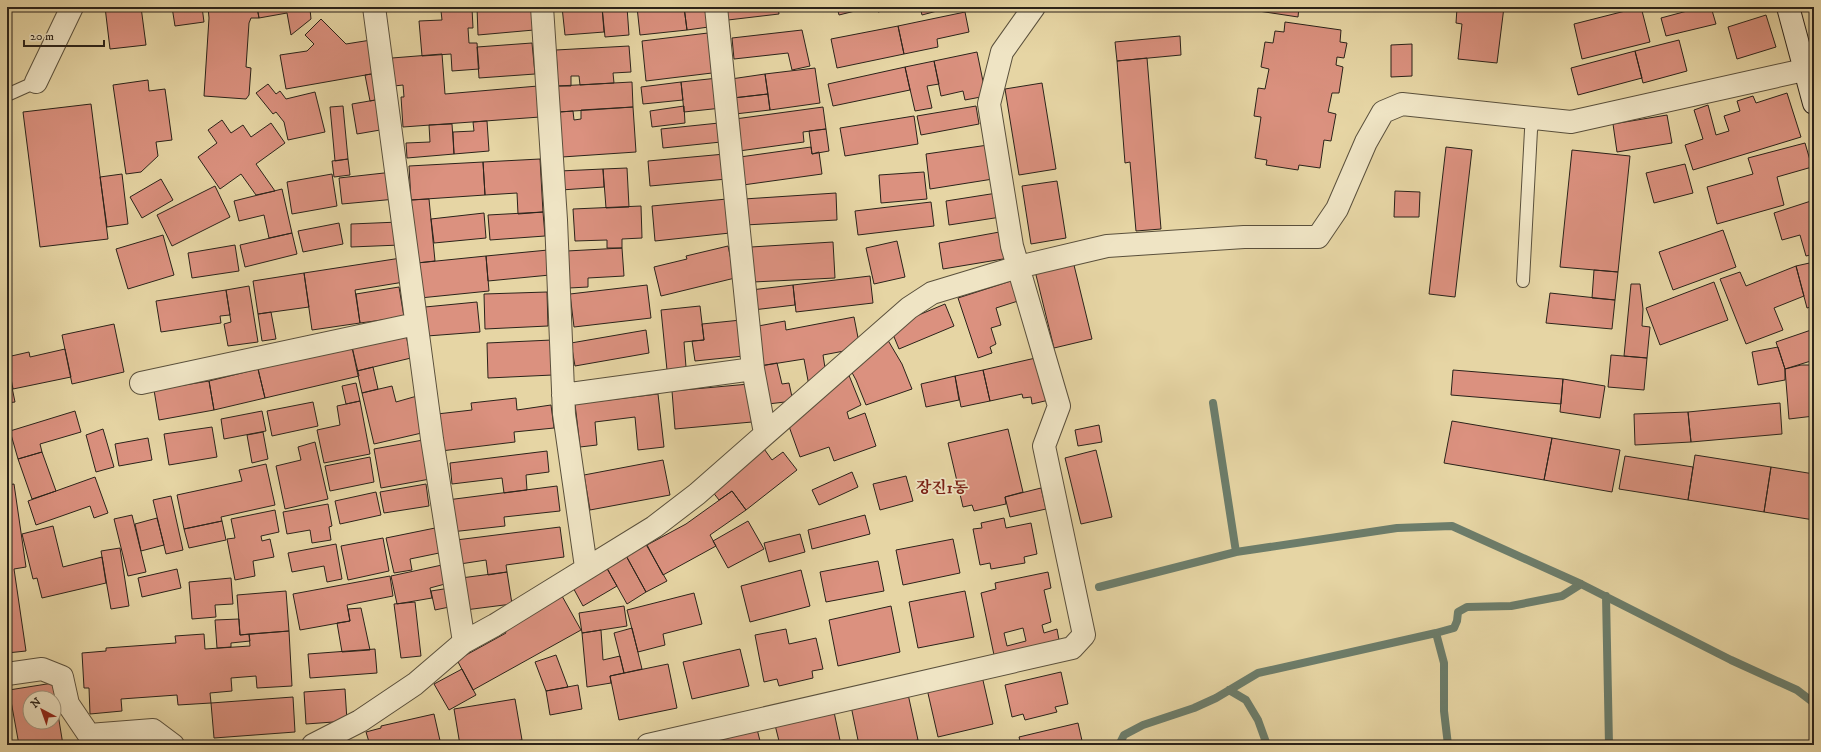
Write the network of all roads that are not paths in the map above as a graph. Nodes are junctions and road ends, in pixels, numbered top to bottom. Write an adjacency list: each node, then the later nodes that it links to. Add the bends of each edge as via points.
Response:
1 (72, 7): 8 (street)
2 (374, 7): 14 (street)
3 (542, 7): 17 (street, via 556,220)
4 (716, 7): 15 (street)
5 (1034, 7): 12 (street, via 1002,52 989,104 1012,246)
6 (1788, 7): 7 (street)
7 (1804, 70): 10 (street); 11 (street, via 1571,122)
8 (36, 82): 9 (lane)
9 (7, 95)
10 (1813, 99)
11 (1534, 118): 12 (street, via 1402,104 1384,112 1366,142 1338,209 1318,237 1244,238 1107,246); 13 (lane, via 1531,130)
12 (1018, 267): 18 (street, via 932,293 909,308); 24 (street, via 1059,406 1044,446 1084,635 1072,648)
13 (1523, 281)
14 (416, 324): 16 (street); 20 (street)
15 (753, 369): 17 (street); 18 (street)
16 (141, 383)
17 (563, 395): 19 (street)
18 (765, 433): 19 (street, via 697,494 654,527)
19 (586, 567): 20 (street)
20 (464, 642): 23 (street, via 415,684 360,721)
21 (7, 674): 22 (street, via 42,669 62,677 68,704 89,735 153,730)
22 (173, 745)
23 (313, 745)
24 (648, 745)

